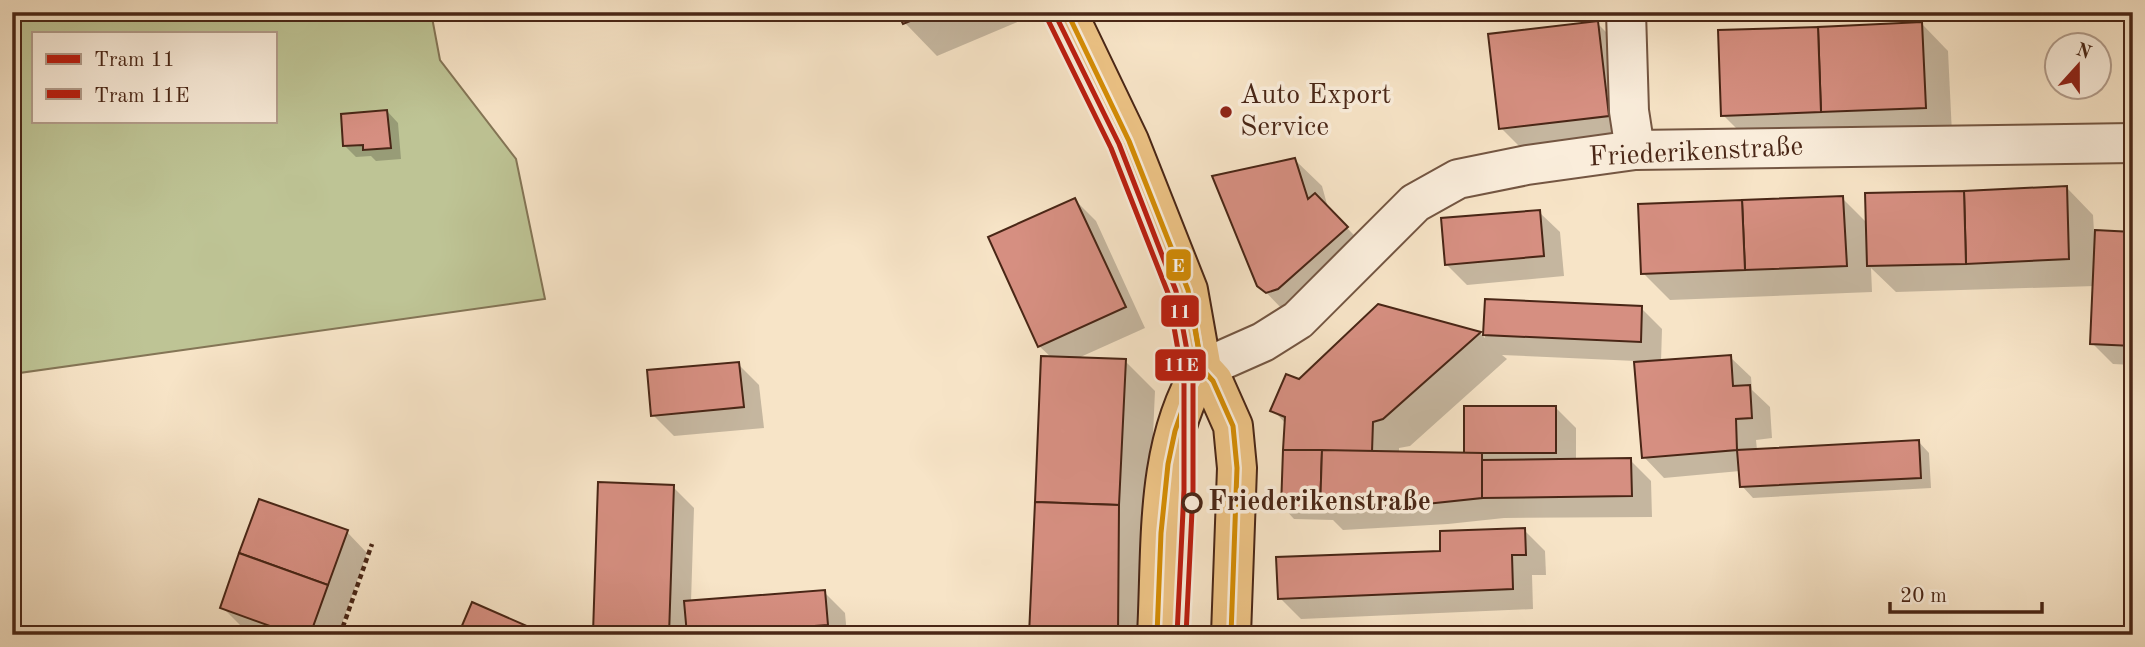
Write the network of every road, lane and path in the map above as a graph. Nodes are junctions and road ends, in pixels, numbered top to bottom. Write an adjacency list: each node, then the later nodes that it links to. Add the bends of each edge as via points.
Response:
1 (1067, 12): 5 (main road, via 1129,141 1188,290)
2 (1626, 12): 4 (street)
3 (2133, 143): 4 (street, Friederikenstraße)
4 (1635, 150): 5 (street, Friederikenstraße, via 1458,179 1415,202 1298,320)
5 (1202, 369): 8 (main road, via 1174,431 1166,475); 9 (main road, via 1213,381 1233,426 1237,468)
6 (372, 544): 7 (path)
7 (340, 635)
8 (1157, 635)
9 (1231, 635)

